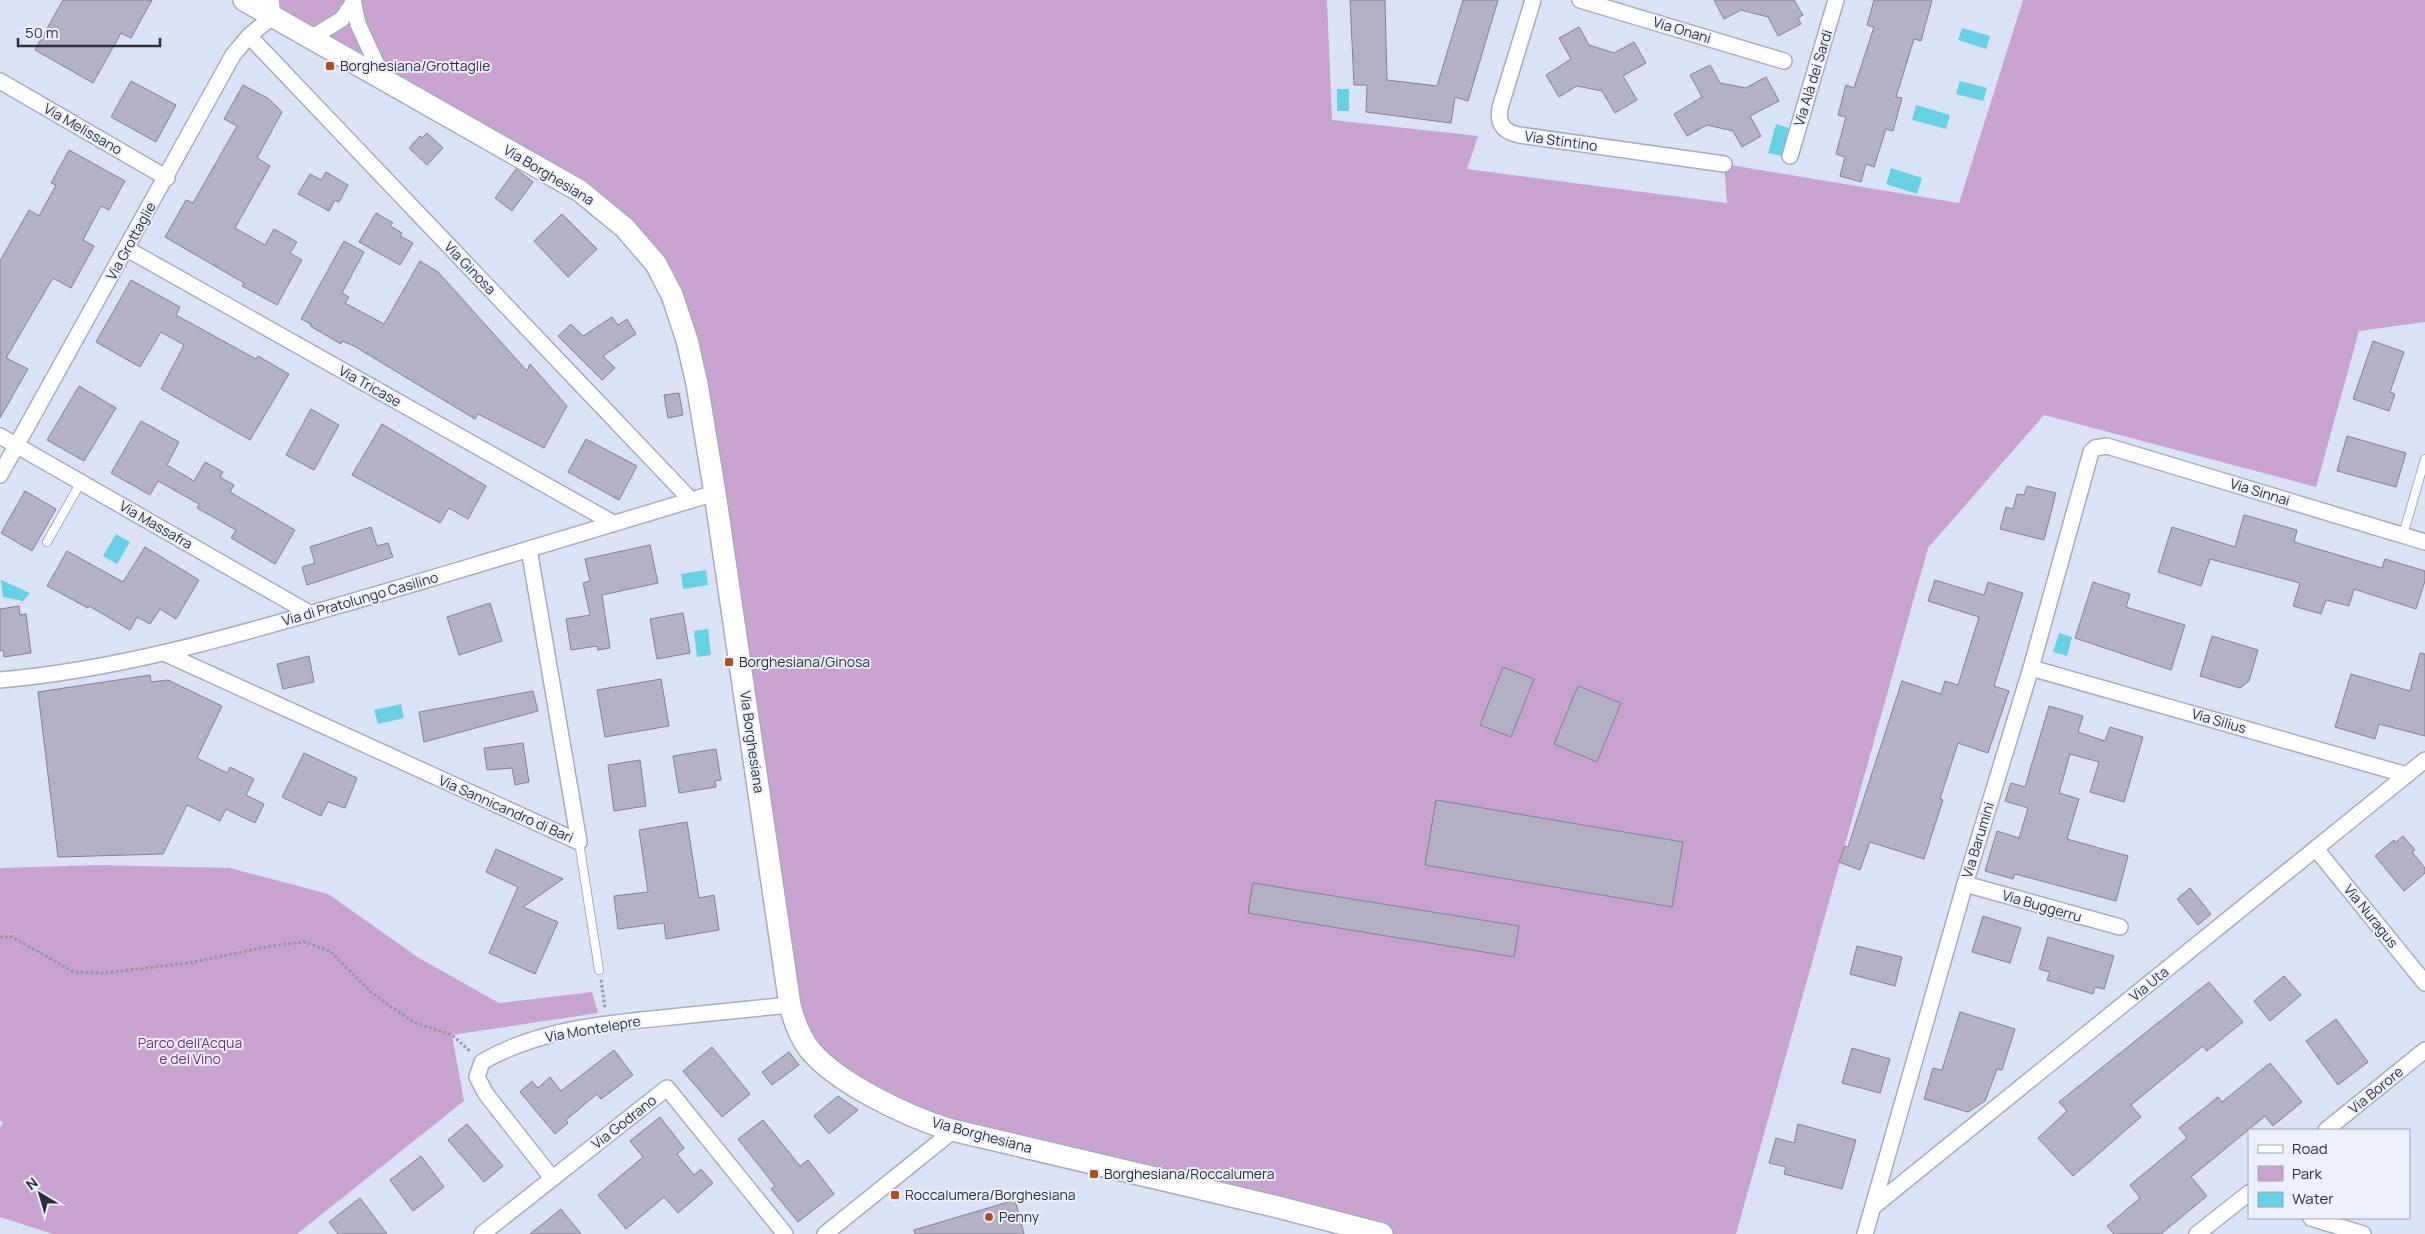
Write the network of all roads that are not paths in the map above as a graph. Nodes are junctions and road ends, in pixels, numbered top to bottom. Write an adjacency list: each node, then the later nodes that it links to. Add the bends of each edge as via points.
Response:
1 (244, 0): 6 (street, Via Borghesiana)
2 (1533, 0): 13 (street, Via Stintino, via 1500,108 1500,123 1505,130 1519,136)
3 (1580, 0): 9 (street, Via Onani)
4 (1836, 0): 12 (street, Via Alà dei Sardi)
5 (353, 2): 8 (street, via 342,19); 10 (street, via 360,30)
6 (272, 8): 7 (street, Via Grottaglie); 8 (street, Via Borghesiana)
7 (249, 36): 14 (street, Via Grottaglie, via 233,55); 23 (street, Via Ginosa)
8 (311, 38): 10 (street, Via Borghesiana)
9 (1784, 61)
10 (384, 80): 22 (street, Via Borghesiana, via 580,192 614,217 646,252 667,285 687,340)
11 (0, 81): 14 (street, Via Melissano)
12 (1790, 156)
13 (1724, 164)
14 (167, 178): 15 (street, Via Grottaglie)
15 (127, 249): 17 (street, Via Grottaglie); 24 (street, Via Tricase)
16 (0, 436): 17 (street, Via Massafra)
17 (17, 446): 20 (street, Via Grottaglie); 21 (street, Via Massafra)
18 (2095, 448): 25 (street, Via Sinnai, via 2107,446); 31 (street, Via Barumini, via 2088,458)
19 (2425, 459): 25 (lane)
20 (0, 475)
21 (81, 482): 26 (lane); 29 (street, Via Massafra)
22 (715, 493): 23 (street, Via di Pratolungo Casilino); 41 (street, Via Borghesiana)
23 (691, 500): 24 (street, Via di Pratolungo Casilino)
24 (613, 523): 28 (street, Via di Pratolungo Casilino)
25 (2403, 535): 27 (street, Via Sinnai)
26 (47, 542)
27 (2425, 542)
28 (529, 549): 29 (street, Via di Pratolungo Casilino); 35 (street, Via Sannicandro di Bari)
29 (312, 614): 30 (street, Via di Pratolungo Casilino)
30 (164, 653): 32 (street, Via di Pratolungo Casilino, via 92,669); 35 (street, Via Sannicandro di Bari)
31 (2031, 668): 34 (street, Via Silius); 37 (street, Via Barumini)
32 (0, 680)
33 (2425, 760): 34 (street, Via Uta)
34 (2407, 775): 36 (street, Via Uta)
35 (579, 842): 39 (lane)
36 (2316, 849): 40 (street, Via Nuragus); 47 (street, Via Uta)
37 (1965, 884): 38 (street, Via Buggerru); 47 (street, Via Barumini)
38 (2120, 927)
39 (599, 970)
40 (2425, 983)
41 (790, 1005): 44 (street, Via Borghesiana, via 801,1038 828,1067 891,1105); 45 (street, Via Montelepre, via 626,1021 550,1035 500,1052 482,1062 477,1077 486,1094)
42 (2425, 1050): 43 (street, Via Borore)
43 (2327, 1129)
44 (954, 1130): 51 (street); 52 (street, Via Borghesiana)
45 (552, 1178): 49 (street, Via Godrano); 50 (street, Via Godrano, via 667,1088)
46 (2247, 1196): 54 (street)
47 (1872, 1206): 53 (street, Via Barumini)
48 (2314, 1219): 55 (street)
49 (482, 1234)
50 (785, 1234)
51 (825, 1234)
52 (1382, 1234)
53 (1865, 1234)
54 (2197, 1234)
55 (2363, 1234)

